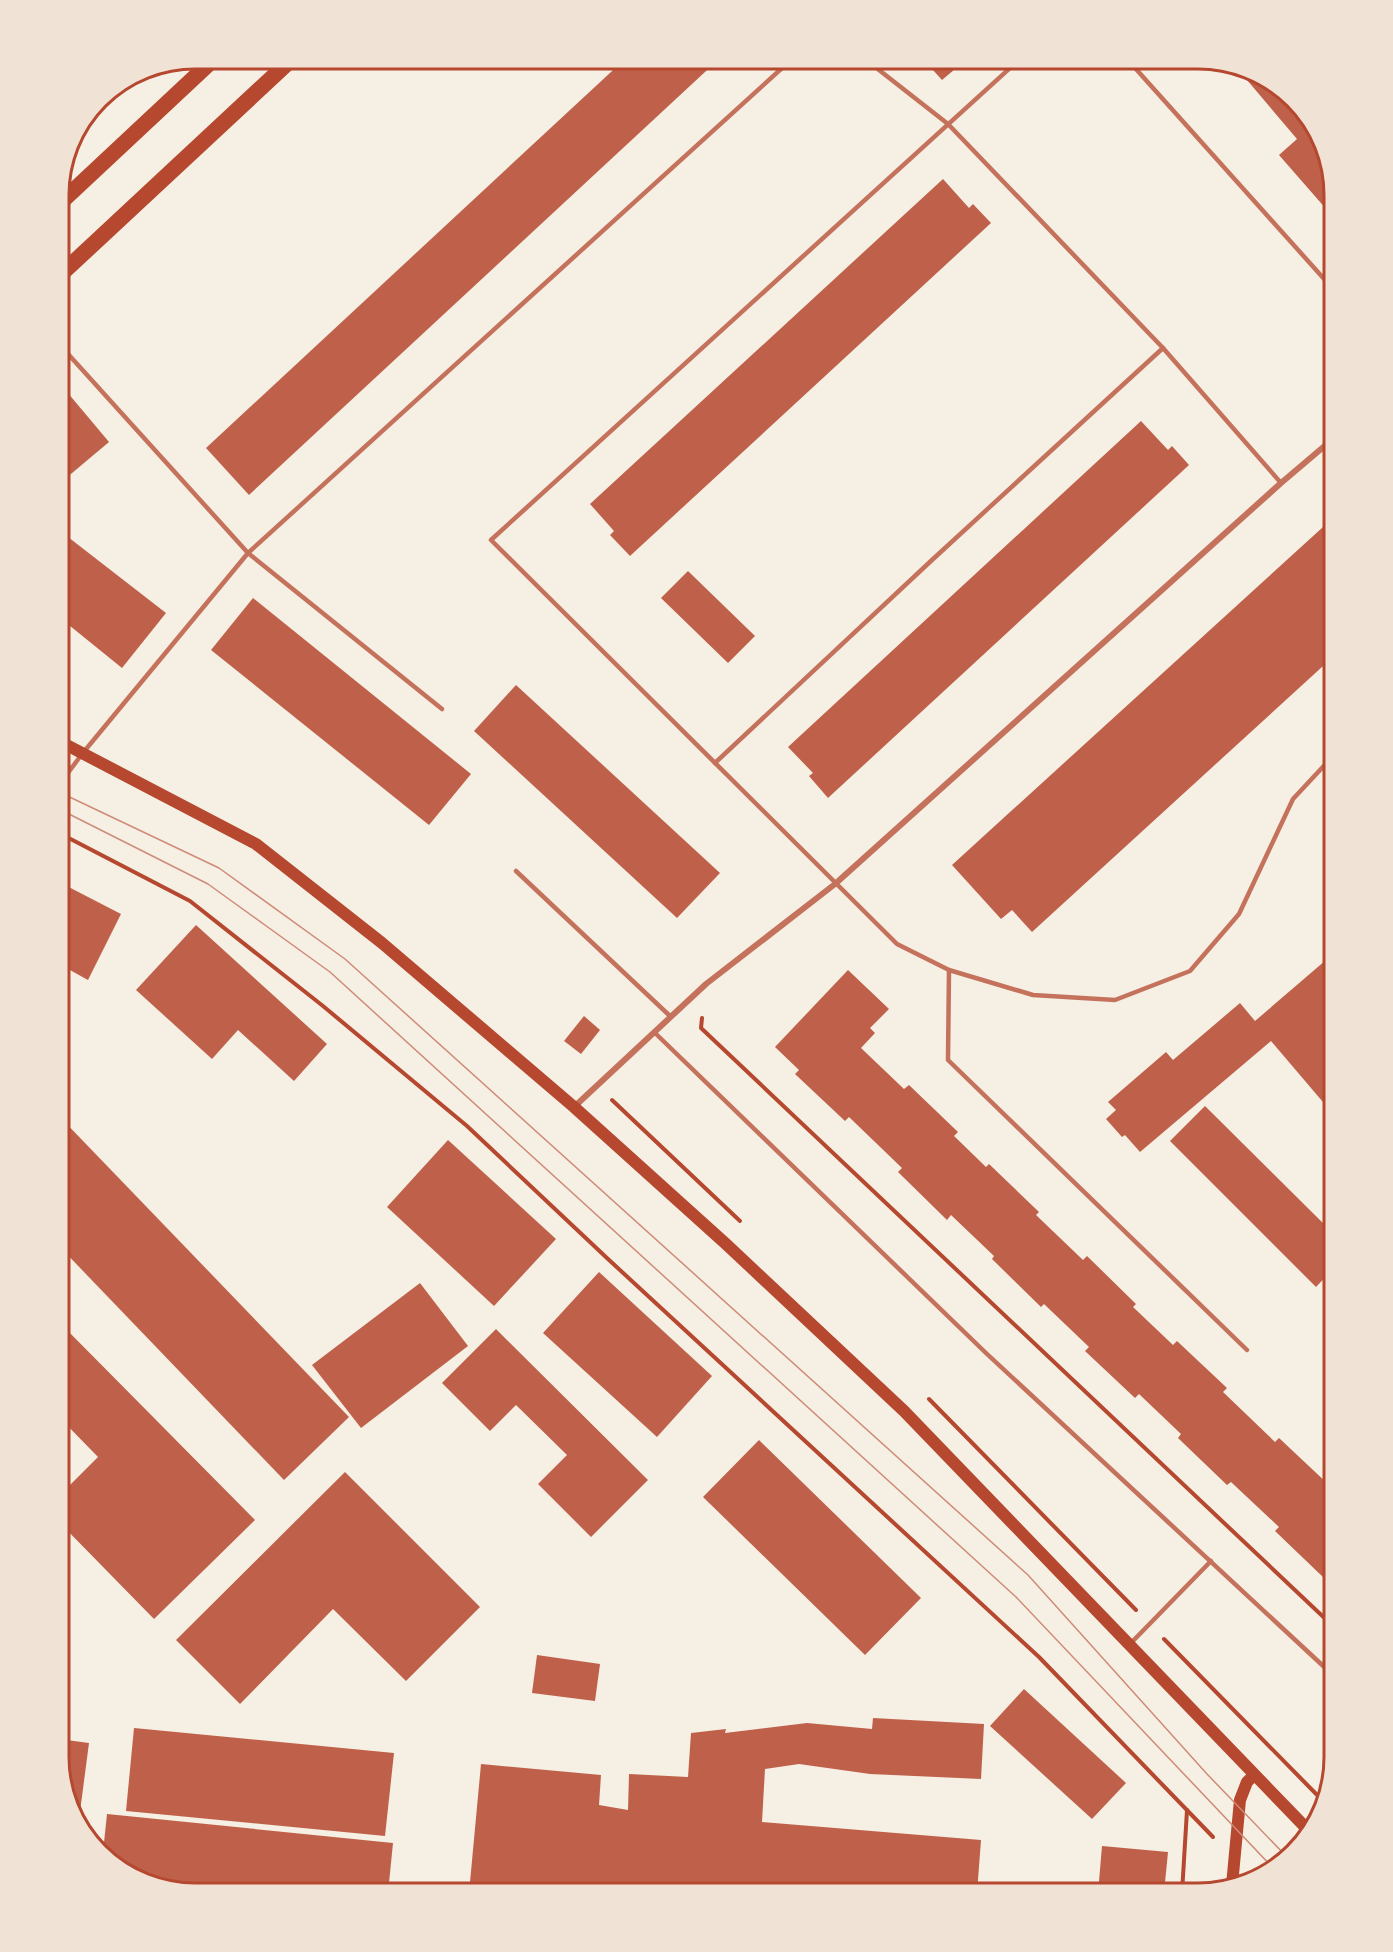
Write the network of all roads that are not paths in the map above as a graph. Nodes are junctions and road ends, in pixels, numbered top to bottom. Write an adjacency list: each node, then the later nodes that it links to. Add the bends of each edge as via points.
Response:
1 (202, 69): 8 (highway)
2 (280, 69): 9 (highway)
3 (781, 69): 15 (lane)
4 (878, 69): 7 (lane)
5 (1009, 69): 7 (lane)
6 (1136, 69): 10 (lane)
7 (948, 124): 11 (lane); 19 (lane, via 491,540)
8 (69, 195)
9 (69, 267)
10 (1324, 278)
11 (1163, 348): 14 (lane); 19 (lane)
12 (69, 355): 15 (lane)
13 (1324, 447): 14 (street)
14 (1281, 483): 23 (street)
15 (248, 553): 16 (lane); 18 (lane)
16 (442, 709)
17 (69, 747): 18 (main road)
18 (82, 754): 21 (lane); 27 (main road, via 256,844 382,944)
19 (715, 763): 23 (lane)
20 (1324, 767): 24 (lane, via 1293,799 1239,914 1190,971 1114,1000 1033,995)
21 (69, 772)
22 (516, 871): 25 (lane)
23 (836, 884): 24 (lane, via 897,944); 25 (street, via 706,984)
24 (949, 970): 28 (lane, via 948,1060)
25 (671, 1017): 26 (street)
26 (654, 1032): 27 (street); 29 (lane, via 987,1354)
27 (574, 1107): 30 (main road, via 904,1411)
28 (1247, 1350)
29 (1211, 1561): 30 (lane); 31 (lane)
30 (1130, 1644): 32 (main road)
31 (1324, 1666)
32 (1254, 1775): 33 (main road); 34 (main road, via 1242,1791)
33 (1304, 1825)
34 (1233, 1878)

